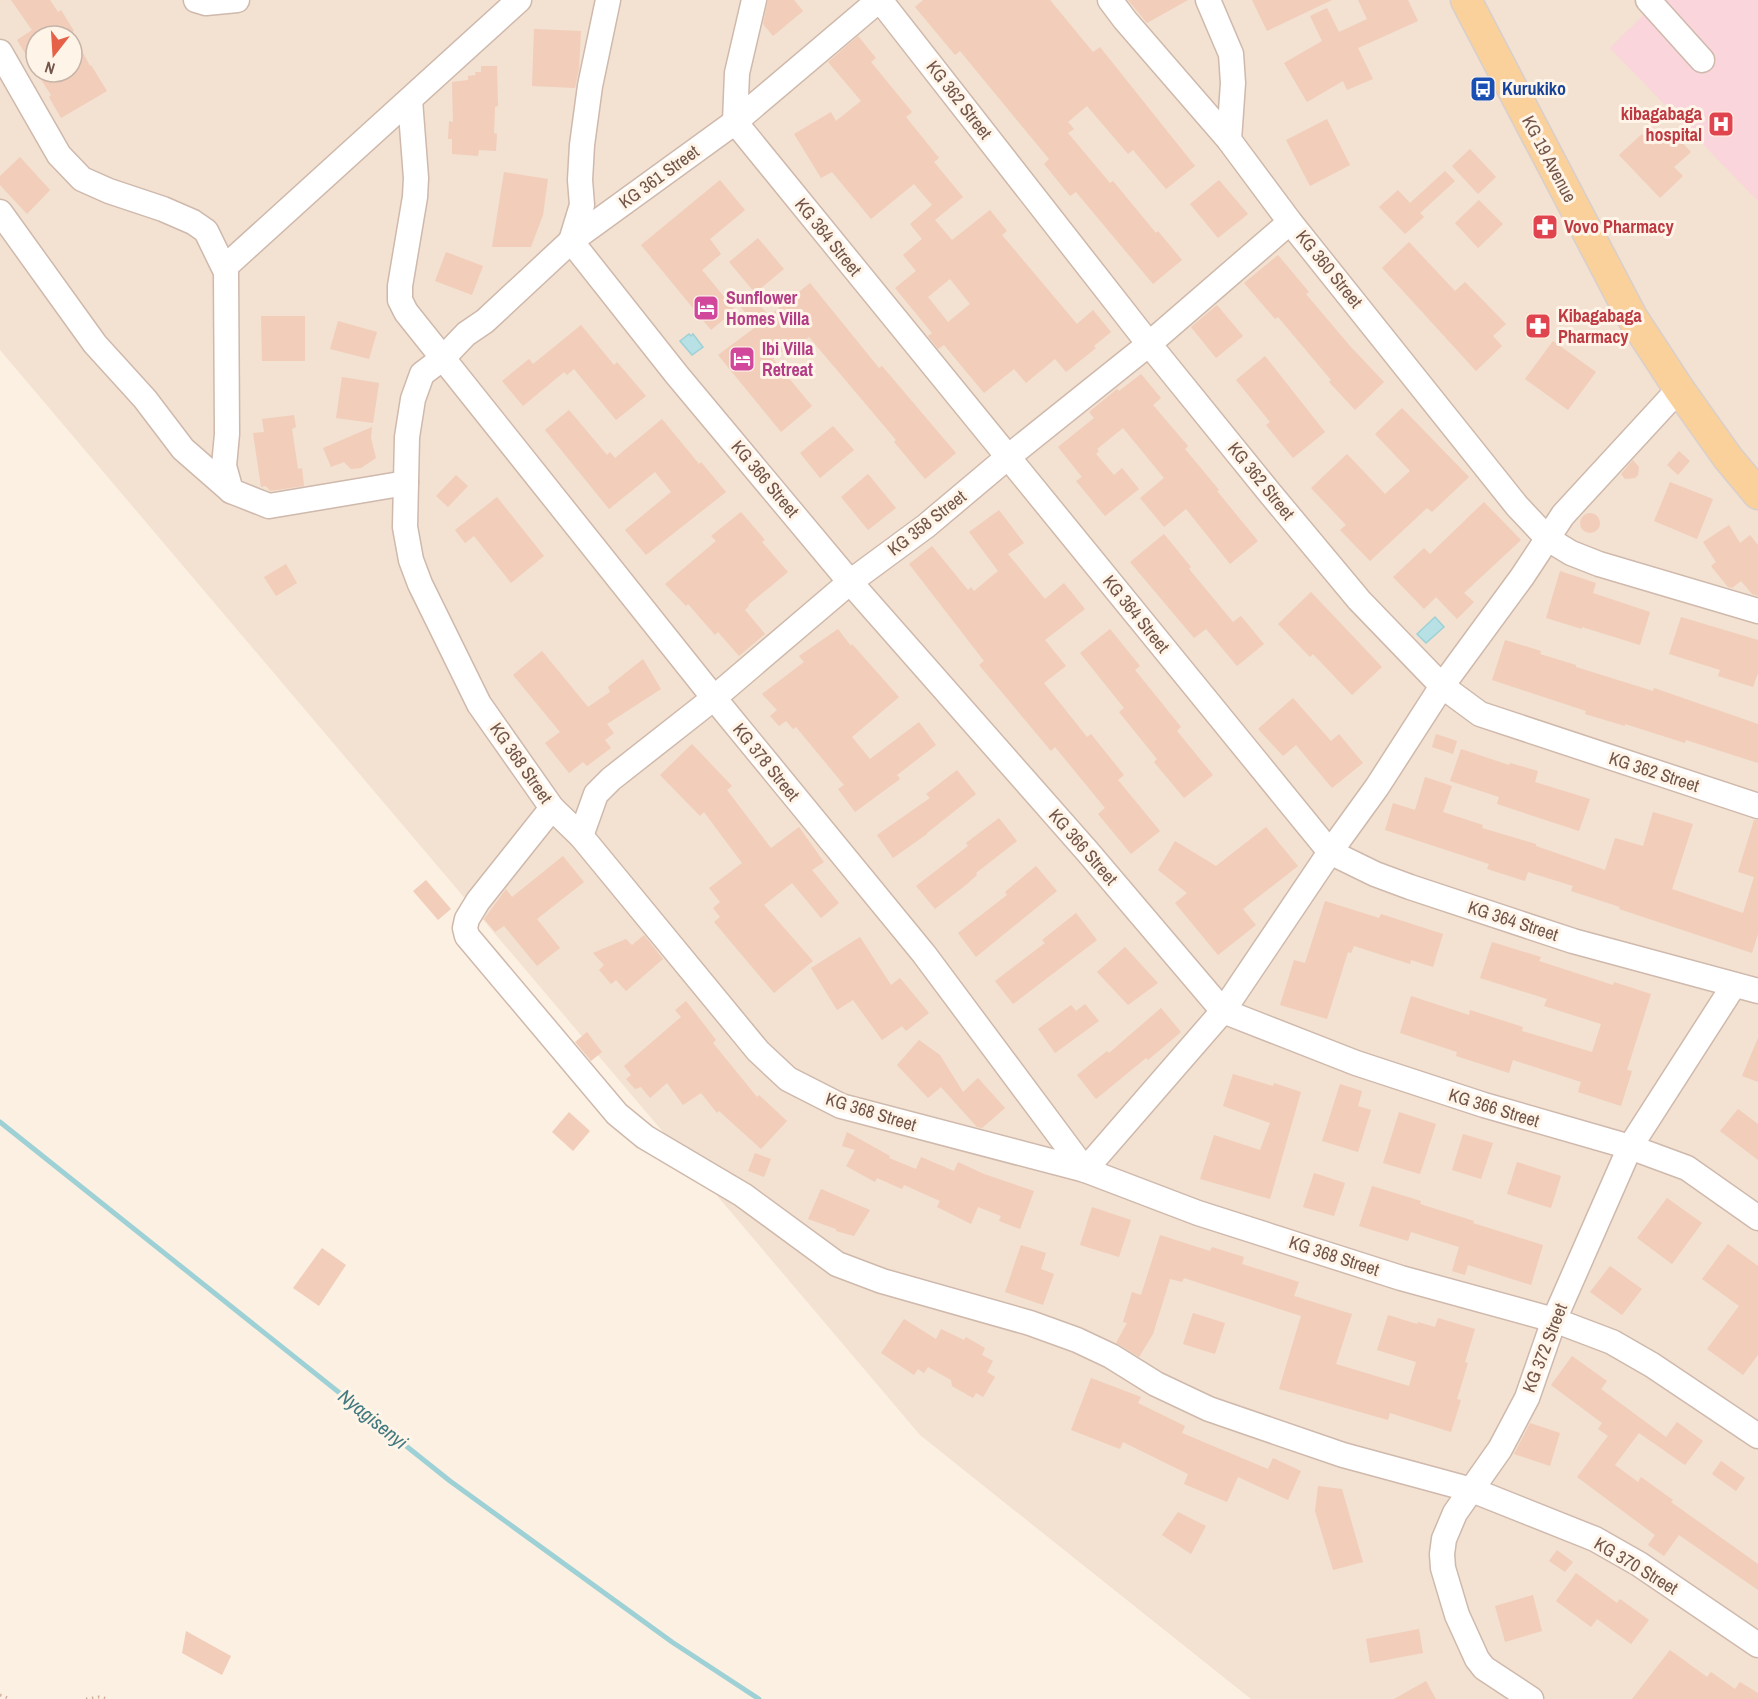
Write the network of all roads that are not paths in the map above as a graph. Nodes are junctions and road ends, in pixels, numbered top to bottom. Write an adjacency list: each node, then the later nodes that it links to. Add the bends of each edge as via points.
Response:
1 (196, 0): 2 (street)
2 (237, 0)
3 (519, 0): 13 (street)
4 (608, 0): 18 (street, via 582,145 582,205)
5 (754, 0): 14 (street, via 737,73)
6 (880, 0): 14 (street, KG 361 Street); 20 (street, KG 362 Street)
7 (1110, 0): 15 (street, KG 360 Street)
8 (1208, 0): 15 (street, via 1231,54)
9 (1466, 0): 22 (main road, KG 19 Avenue, via 1632,317)
10 (1648, 0): 12 (street)
11 (0, 52): 19 (street, via 59,156 82,179 193,222 206,231)
12 (1702, 60)
13 (410, 100): 19 (street); 21 (street, KG 378 Street, via 416,178 400,300)
14 (735, 122): 18 (street, KG 361 Street); 23 (street, KG 364 Street)
15 (1229, 140): 17 (street, KG 360 Street)
16 (0, 212): 25 (street, via 95,344 183,449)
17 (1290, 222): 20 (street, KG 358 Street); 27 (street, KG 360 Street)
18 (571, 241): 21 (street, KG 361 Street); 28 (street, KG 366 Street)
19 (225, 267): 25 (street, via 224,466)
20 (1149, 344): 23 (street, KG 358 Street); 30 (street, KG 362 Street, via 1359,600)
21 (443, 358): 24 (street, KG 368 Street, via 422,374 413,399); 31 (street, KG 378 Street)
22 (1679, 389): 26 (main road, KG 19 Avenue); 27 (street, via 1563,515)
23 (1008, 457): 28 (street, KG 358 Street, via 926,526); 35 (street, KG 364 Street)
24 (406, 483): 25 (street, via 269,506); 33 (street, KG 368 Street, via 405,527 420,584 479,704)
25 (231, 491)
26 (1758, 494)
27 (1548, 539): 29 (street, KG 360 Street, via 1599,564); 30 (street)
28 (850, 582): 31 (street, KG 358 Street); 38 (street, KG 366 Street)
29 (1758, 611)
30 (1442, 686): 32 (street, KG 362 Street, via 1479,714); 35 (street)
31 (714, 698): 34 (street, KG 358 Street, via 596,794); 40 (street, KG 378 Street, via 924,954)
32 (1758, 806)
33 (552, 807): 34 (street, KG 368 Street); 44 (street, KG 370 Street, via 478,901 467,919 466,936 617,1114 645,1137 743,1195 847,1269 1077,1340 1156,1384 1264,1429)
34 (580, 836): 40 (street, KG 368 Street, via 758,1051 788,1079 841,1106)
35 (1330, 852): 36 (street, KG 364 Street, via 1432,895 1573,941); 38 (street)
36 (1734, 985): 37 (street, KG 364 Street); 39 (street, KG 372 Street)
37 (1758, 991)
38 (1223, 1011): 39 (street, KG 366 Street, via 1356,1063); 40 (street)
39 (1630, 1147): 41 (street, KG 366 Street, via 1687,1168); 42 (street, KG 372 Street)
40 (1085, 1170): 42 (street, KG 368 Street, via 1198,1213)
41 (1758, 1218)
42 (1554, 1320): 43 (street, KG 368 Street, via 1612,1342); 44 (street, KG 372 Street, via 1527,1398)
43 (1758, 1436)
44 (1472, 1490): 45 (street, KG 370 Street, via 1619,1551); 46 (street, KG 372 Street, via 1455,1513 1444,1539 1443,1568 1457,1615 1477,1659 1484,1668)
45 (1758, 1645)
46 (1532, 1699)

